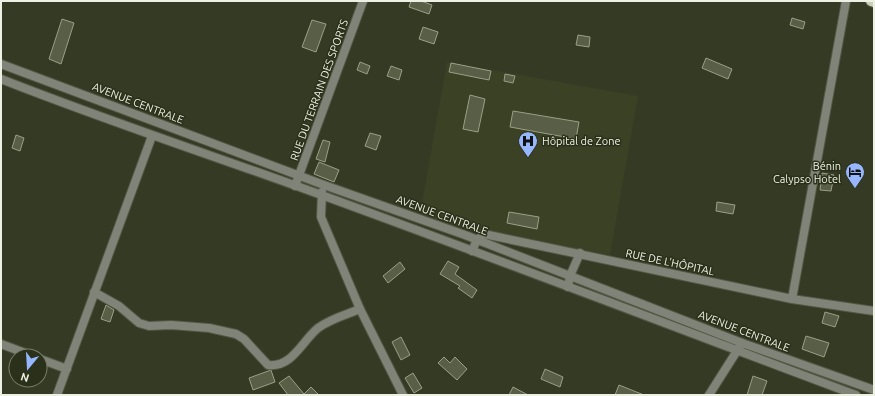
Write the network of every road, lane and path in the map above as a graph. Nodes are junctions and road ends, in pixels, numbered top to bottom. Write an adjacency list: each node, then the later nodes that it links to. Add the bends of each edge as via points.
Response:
1 (363, 1): 6 (street, RUE DU TERRAIN DES SPORTS)
2 (846, 1): 16 (street)
3 (1, 64): 6 (street, AVENUE CENTRALE)
4 (1, 79): 5 (street, AVENUE CENTRALE)
5 (152, 136): 8 (street, AVENUE CENTRALE); 15 (street)
6 (299, 175): 7 (street, AVENUE CENTRALE); 8 (street, RUE DU TERRAIN DES SPORTS)
7 (324, 185): 9 (street); 10 (street, AVENUE CENTRALE)
8 (295, 186): 9 (street, AVENUE CENTRALE)
9 (320, 196): 11 (street, AVENUE CENTRALE); 17 (street, via 321,217)
10 (477, 240): 11 (street); 12 (street, RUE DE L'HÔPITAL, via 484,234); 13 (street, AVENUE CENTRALE)
11 (472, 251): 14 (street, AVENUE CENTRALE)
12 (580, 253): 13 (street); 16 (street, RUE DE L'HÔPITAL)
13 (570, 276): 14 (street); 19 (street, AVENUE CENTRALE)
14 (568, 287): 22 (street, AVENUE CENTRALE)
15 (94, 292): 17 (street, via 119,306 139,323 149,326 209,328 236,334 268,365 275,366 293,355 316,329); 24 (street)
16 (792, 299): 18 (street, RUE DE L'HÔPITAL)
17 (360, 309): 27 (street)
18 (874, 311)
19 (742, 343): 22 (street); 25 (street, AVENUE CENTRALE)
20 (1, 344): 21 (street)
21 (12, 348)
22 (738, 351): 28 (street); 29 (street, AVENUE CENTRALE)
23 (48, 362): 24 (street)
24 (68, 369): 26 (street)
25 (874, 390)
26 (57, 395)
27 (403, 395)
28 (709, 395)
29 (856, 395)

